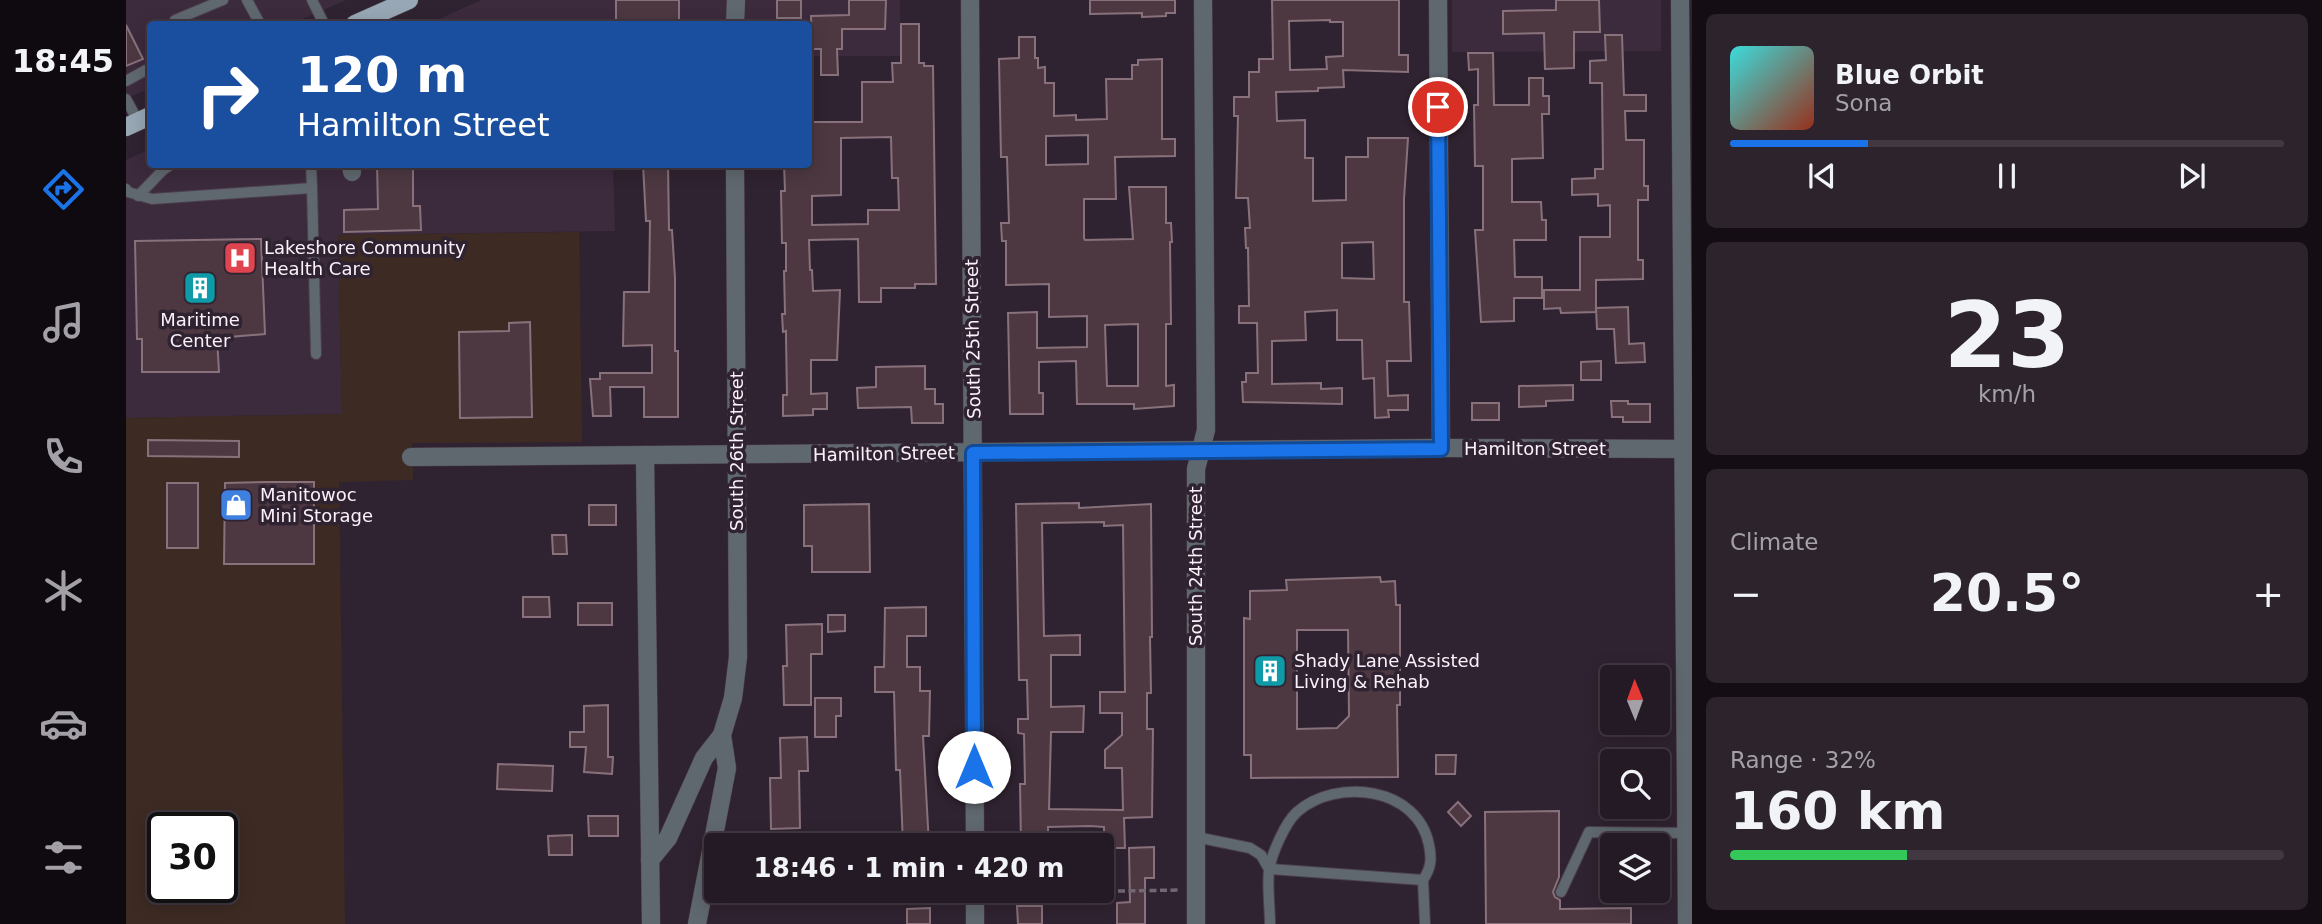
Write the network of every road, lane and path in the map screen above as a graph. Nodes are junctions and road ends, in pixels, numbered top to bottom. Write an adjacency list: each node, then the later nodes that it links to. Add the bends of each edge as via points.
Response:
1 (223, 0): 11 (lane)
2 (247, 0): 12 (lane)
3 (312, 0): 13 (lane)
4 (409, 0): 10 (main road)
5 (736, 0): 15 (street)
6 (970, 0): 32 (street, South 25th Street)
7 (1203, 0): 31 (street, South 24th Street, via 1206,429)
8 (1438, 0): 29 (street)
9 (1680, 0): 20 (street)
10 (375, 7): 14 (main road)
11 (175, 20)
12 (258, 21)
13 (322, 21)
14 (359, 21)
15 (735, 21)
16 (147, 70): 17 (lane)
17 (126, 81)
18 (126, 99): 19 (lane)
19 (138, 121)
20 (1686, 130): 26 (street)
21 (166, 168): 27 (lane)
22 (311, 168): 24 (lane)
23 (735, 168): 34 (street, South 26th Street)
24 (312, 188): 27 (lane, via 152,199); 28 (lane)
25 (126, 189): 27 (lane)
26 (1686, 193): 30 (street)
27 (138, 195)
28 (316, 354)
29 (1441, 449): 30 (street, Hamilton Street); 31 (street, Hamilton Street)
30 (1687, 449): 38 (street)
31 (1202, 452): 32 (street, Hamilton Street); 39 (street, South 24th Street, via 1196,470)
32 (973, 453): 34 (street, Hamilton Street); 37 (street, South 25th Street)
33 (645, 455): 34 (street, Hamilton Street); 35 (street, Hamilton Street); 40 (street)
34 (736, 455): 36 (street, South 26th Street, via 738,657)
35 (411, 457)
36 (722, 736): 40 (street, South 26th Street, via 704,758 668,838); 46 (street, South 26th Street, via 727,768)
37 (975, 833)
38 (1686, 833): 45 (lane, via 1589,832); 54 (street)
39 (1196, 837): 41 (lane, via 1250,848); 43 (street, South 24th Street)
40 (650, 860): 48 (street)
41 (1269, 869): 42 (lane); 42 (lane, via 1284,828 1299,810 1325,797 1368,793 1397,801 1419,819 1431,861); 52 (lane)
42 (1423, 880): 53 (lane)
43 (1196, 890): 44 (path); 51 (street, South 24th Street)
44 (1114, 891)
45 (1561, 892)
46 (702, 898): 49 (street, South 26th Street)
47 (975, 903): 50 (street)
48 (651, 924)
49 (697, 924)
50 (975, 924)
51 (1196, 924)
52 (1270, 924)
53 (1425, 924)
54 (1687, 924)

